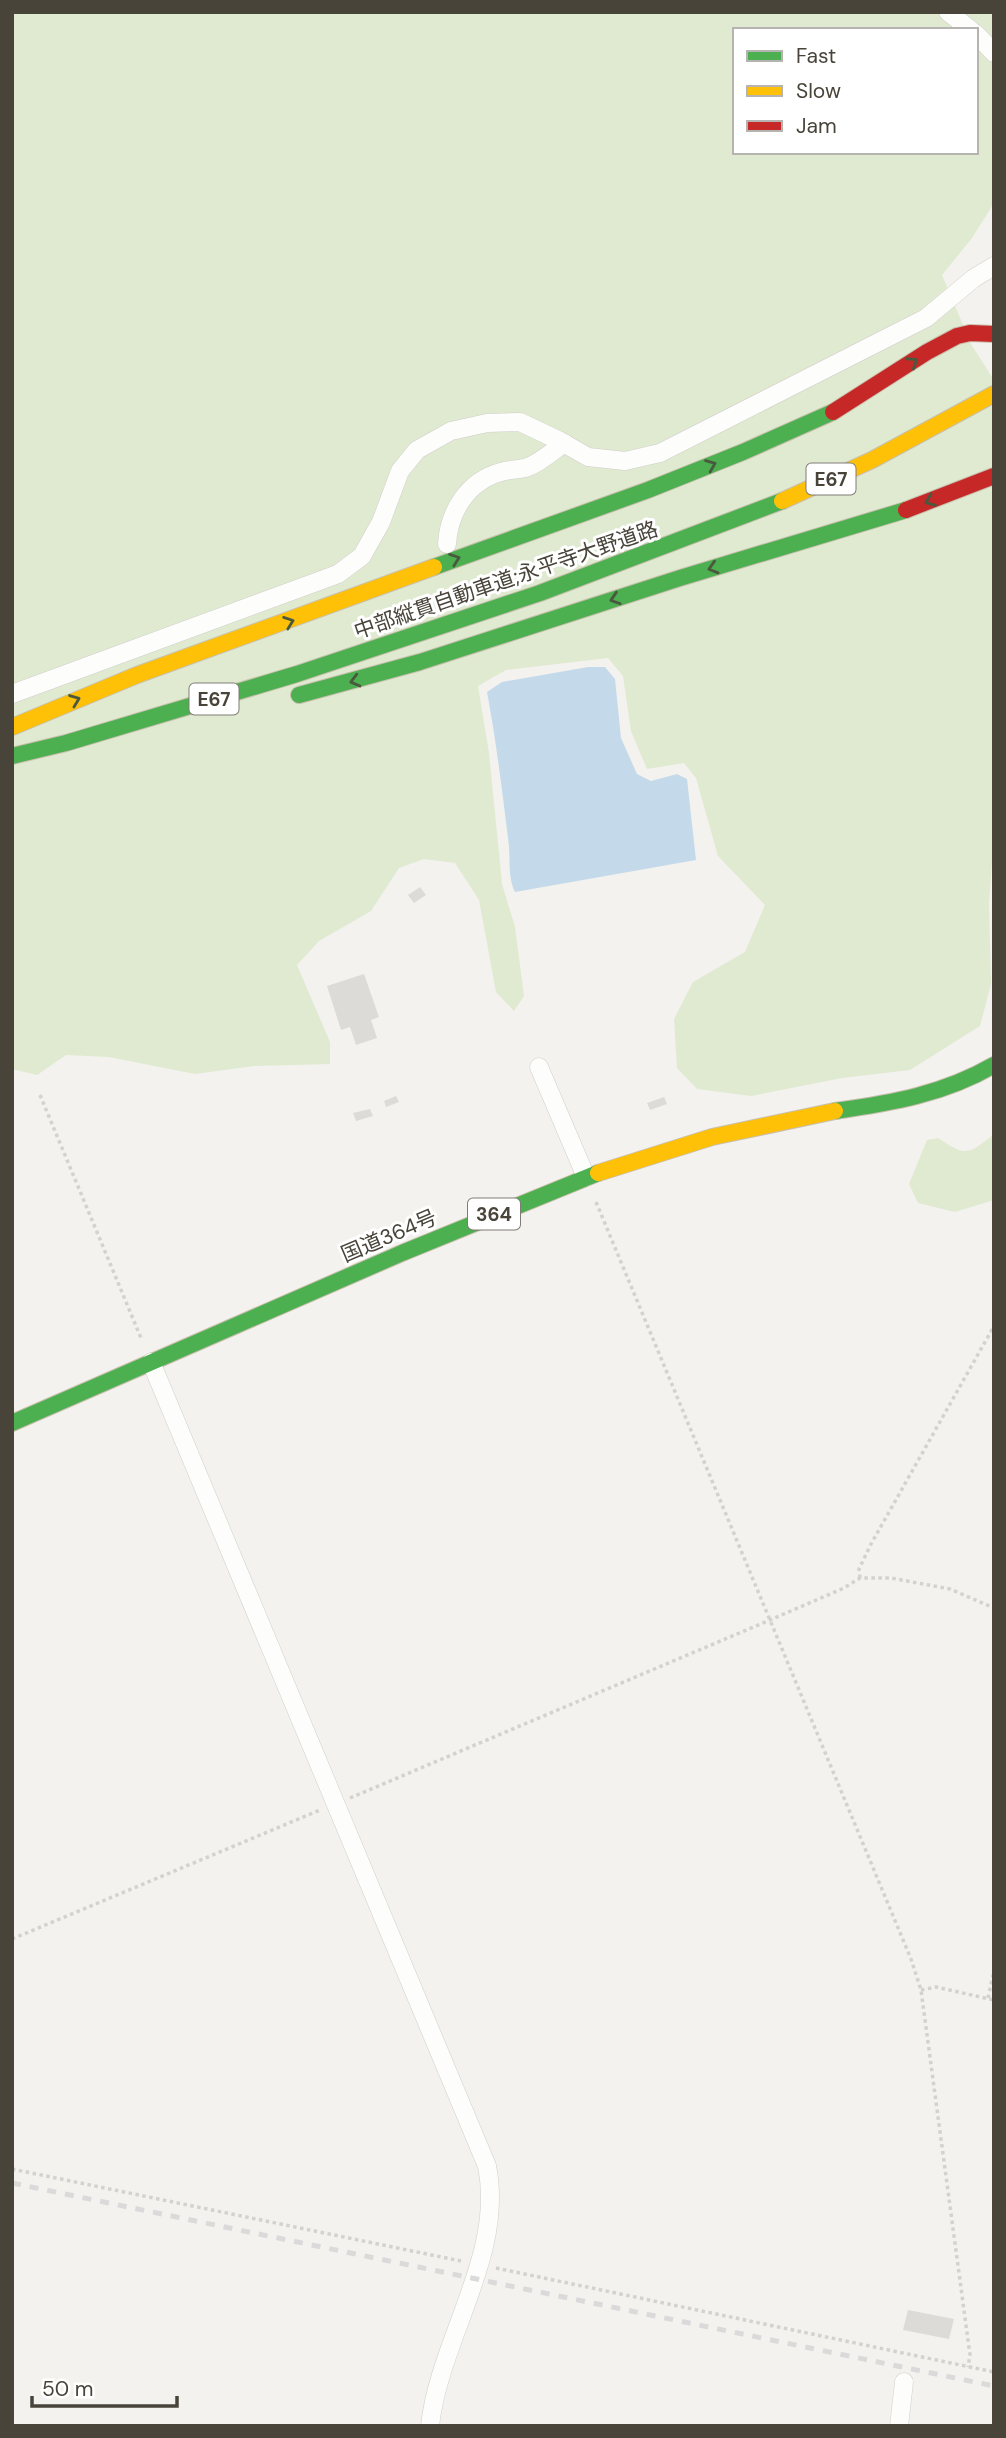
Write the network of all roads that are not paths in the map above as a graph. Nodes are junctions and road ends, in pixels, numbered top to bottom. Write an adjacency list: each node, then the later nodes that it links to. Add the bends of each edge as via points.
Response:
1 (948, 12): 2 (street)
2 (968, 28)
3 (978, 36): 4 (street)
4 (994, 53)
5 (994, 265): 8 (street, via 926,318 660,453 625,461 588,457)
6 (994, 334): 14 (highway, one-way to 6, via 136,675 743,453 831,412 957,336)
7 (993, 395): 15 (highway, 中部縦貫自動車道;永平寺大野道路 / E67, via 872,460 769,507 664,547 414,637)
8 (564, 443): 10 (street, via 527,467 481,479 459,501 448,526); 11 (street, via 520,422 451,431 417,450 400,471 381,522 362,555 338,574)
9 (994, 476): 12 (highway, one-way to 12, via 905,510 421,662)
10 (447, 544)
11 (12, 694)
12 (281, 700)
13 (180, 726): 16 (highway)
14 (12, 727)
15 (12, 756)
16 (12, 767)
17 (994, 1065): 19 (highway, 国道364号 / 364, via 940,1092 758,1125)
18 (539, 1067): 19 (street)
19 (586, 1177): 20 (highway, 国道364号 / 364)
20 (151, 1362): 21 (highway, 国道364号 / 364); 23 (street, via 487,2166 491,2201 479,2264)
21 (12, 1423)
22 (904, 2382): 24 (street)
23 (430, 2426)
24 (899, 2426)

